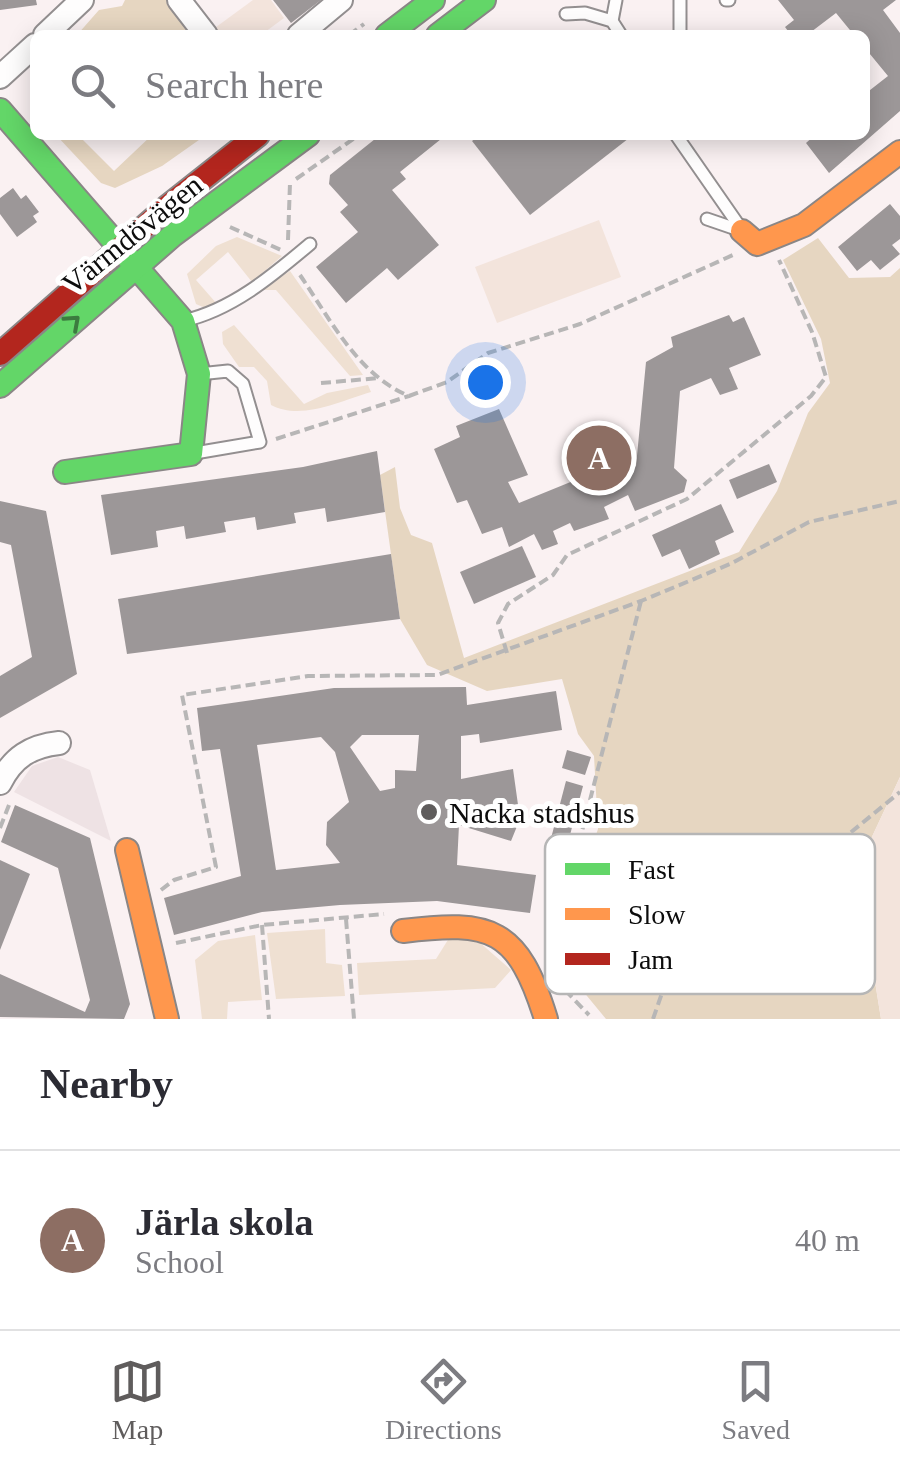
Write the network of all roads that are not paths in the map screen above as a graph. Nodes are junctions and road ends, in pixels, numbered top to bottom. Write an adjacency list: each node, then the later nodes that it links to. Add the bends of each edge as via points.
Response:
1 (82, 0): 10 (street)
2 (179, 0): 11 (street)
3 (341, 0): 12 (street)
4 (433, 0): 13 (street)
5 (484, 0): 14 (street)
6 (616, 0): 9 (lane)
7 (680, 0): 16 (lane)
8 (566, 14): 9 (lane)
9 (612, 21): 15 (lane)
10 (50, 30)
11 (202, 30)
12 (306, 30)
13 (394, 30)
14 (445, 30)
15 (618, 30)
16 (680, 30)
17 (30, 50): 18 (street)
18 (0, 77)
19 (0, 110): 27 (street)
20 (252, 140): 27 (street, Värmdövägen)
21 (302, 140): 28 (street, Värmdövägen)
22 (680, 140): 25 (lane)
23 (900, 152): 25 (street, via 804,224)
24 (707, 218): 25 (lane)
25 (750, 237)
26 (310, 244): 29 (lane, via 219,309)
27 (120, 248): 28 (street); 30 (street, Värmdövägen)
28 (144, 274): 29 (street); 32 (street, Värmdövägen, one-way to 28)
29 (183, 320): 31 (street)
30 (0, 354)
31 (199, 374): 33 (street); 33 (lane, via 228,371 243,384 260,442)
32 (0, 386)
33 (190, 454): 34 (street)
34 (65, 472)
35 (59, 743): 36 (street, via 22,754)
36 (7, 787)
37 (127, 850): 39 (street)
38 (402, 931): 40 (street, via 462,924 496,937 527,970)
39 (168, 1019)
40 (546, 1019)

